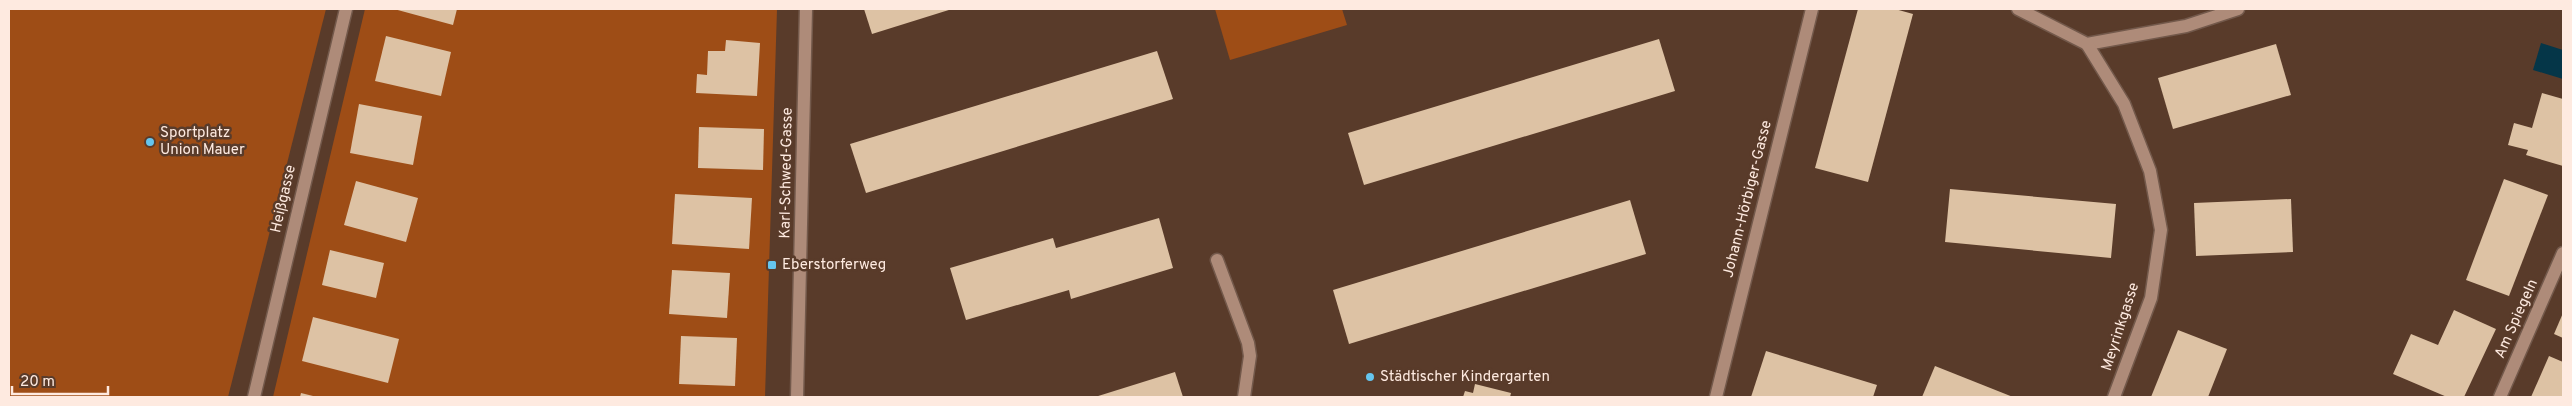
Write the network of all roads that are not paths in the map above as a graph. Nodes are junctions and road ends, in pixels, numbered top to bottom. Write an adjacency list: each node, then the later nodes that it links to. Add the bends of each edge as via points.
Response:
1 (346, 9): 9 (street, Heißgasse)
2 (806, 9): 10 (street, Karl-Schwed-Gasse)
3 (1812, 9): 12 (street, Johann-Hörbiger-Gasse)
4 (2018, 9): 6 (street)
5 (2238, 9): 6 (street, via 2186,26)
6 (2087, 44): 13 (street, Meyrinkgasse, via 2124,104 2150,171 2161,230 2151,298)
7 (2563, 253): 14 (street, Am Spiegeln)
8 (1217, 260): 11 (street, via 1248,343 1250,356)
9 (254, 397)
10 (797, 397)
11 (1244, 397)
12 (1716, 397)
13 (2114, 397)
14 (2500, 397)

